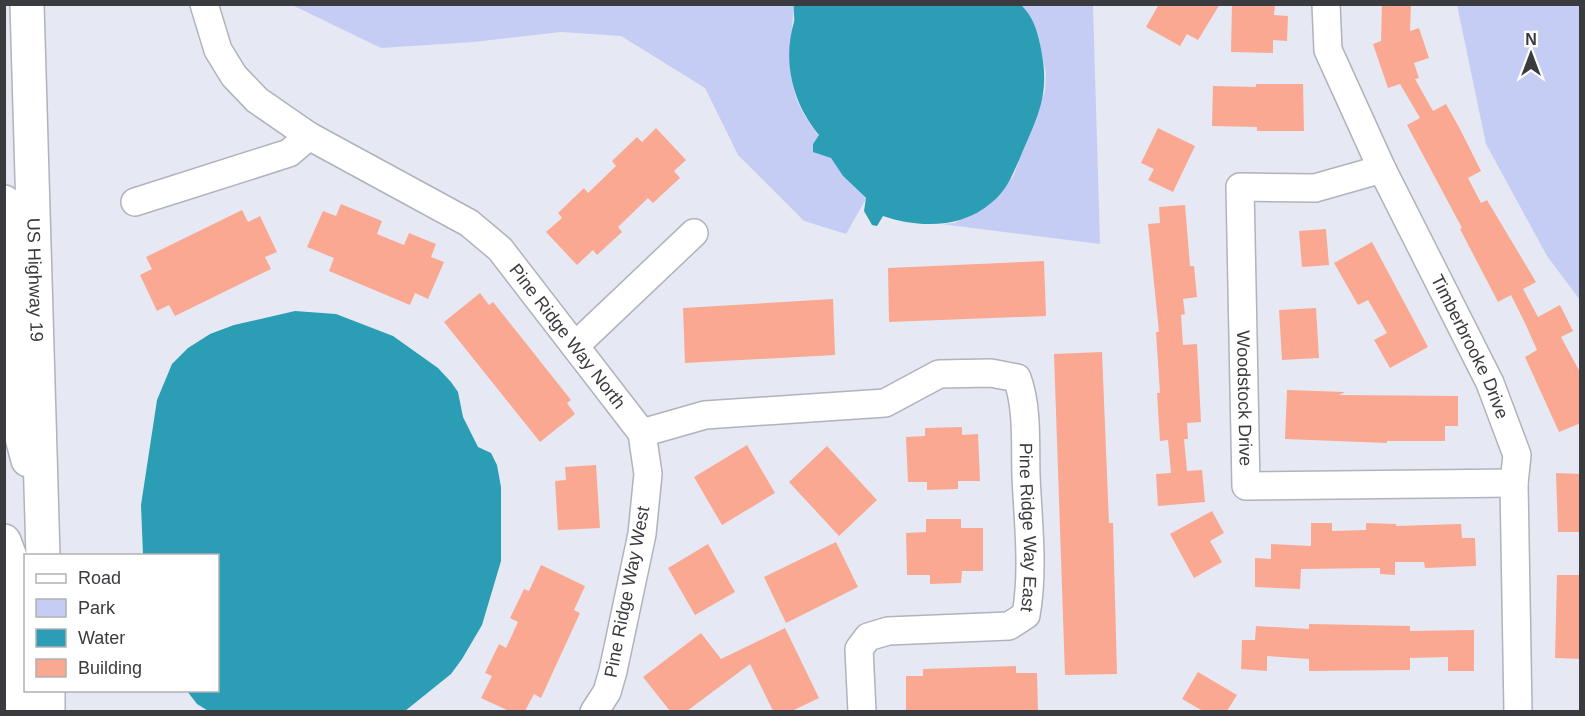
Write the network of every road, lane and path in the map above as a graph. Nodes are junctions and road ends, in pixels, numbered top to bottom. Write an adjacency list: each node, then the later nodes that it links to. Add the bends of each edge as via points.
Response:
1 (27, 4): 12 (highway, US Highway 19)
2 (204, 4): 4 (street, Pine Ridge Way North, via 218,50 234,76 257,100)
3 (1326, 4): 5 (street, Timberbrooke Drive, via 1328,50)
4 (309, 136): 7 (street, via 289,153); 9 (street, Pine Ridge Way North, via 469,223 500,249)
5 (1382, 169): 11 (street, Timberbrooke Drive, via 1490,383 1517,455); 11 (street, Woodstock Drive, via 1315,188 1240,187 1246,486)
6 (4, 202): 12 (highway, via 14,408)
7 (135, 202)
8 (694, 233): 9 (street)
9 (575, 346): 10 (street, Pine Ridge Way North)
10 (642, 433): 18 (street, Pine Ridge Way West, via 648,474 642,534 613,671 607,692); 19 (street, Pine Ridge Way East, via 705,416 885,404 939,374 991,373 1017,378 1022,392 1030,572 1026,615 1009,626 888,631 868,637 859,649)
11 (1514, 483): 20 (street, Timberbrooke Drive)
12 (41, 508): 14 (highway, US Highway 19)
13 (4, 541): 16 (highway, via 12,562)
14 (43, 554)
15 (48, 692): 17 (highway)
16 (19, 711)
17 (48, 711)
18 (594, 711)
19 (862, 711)
20 (1518, 711)

